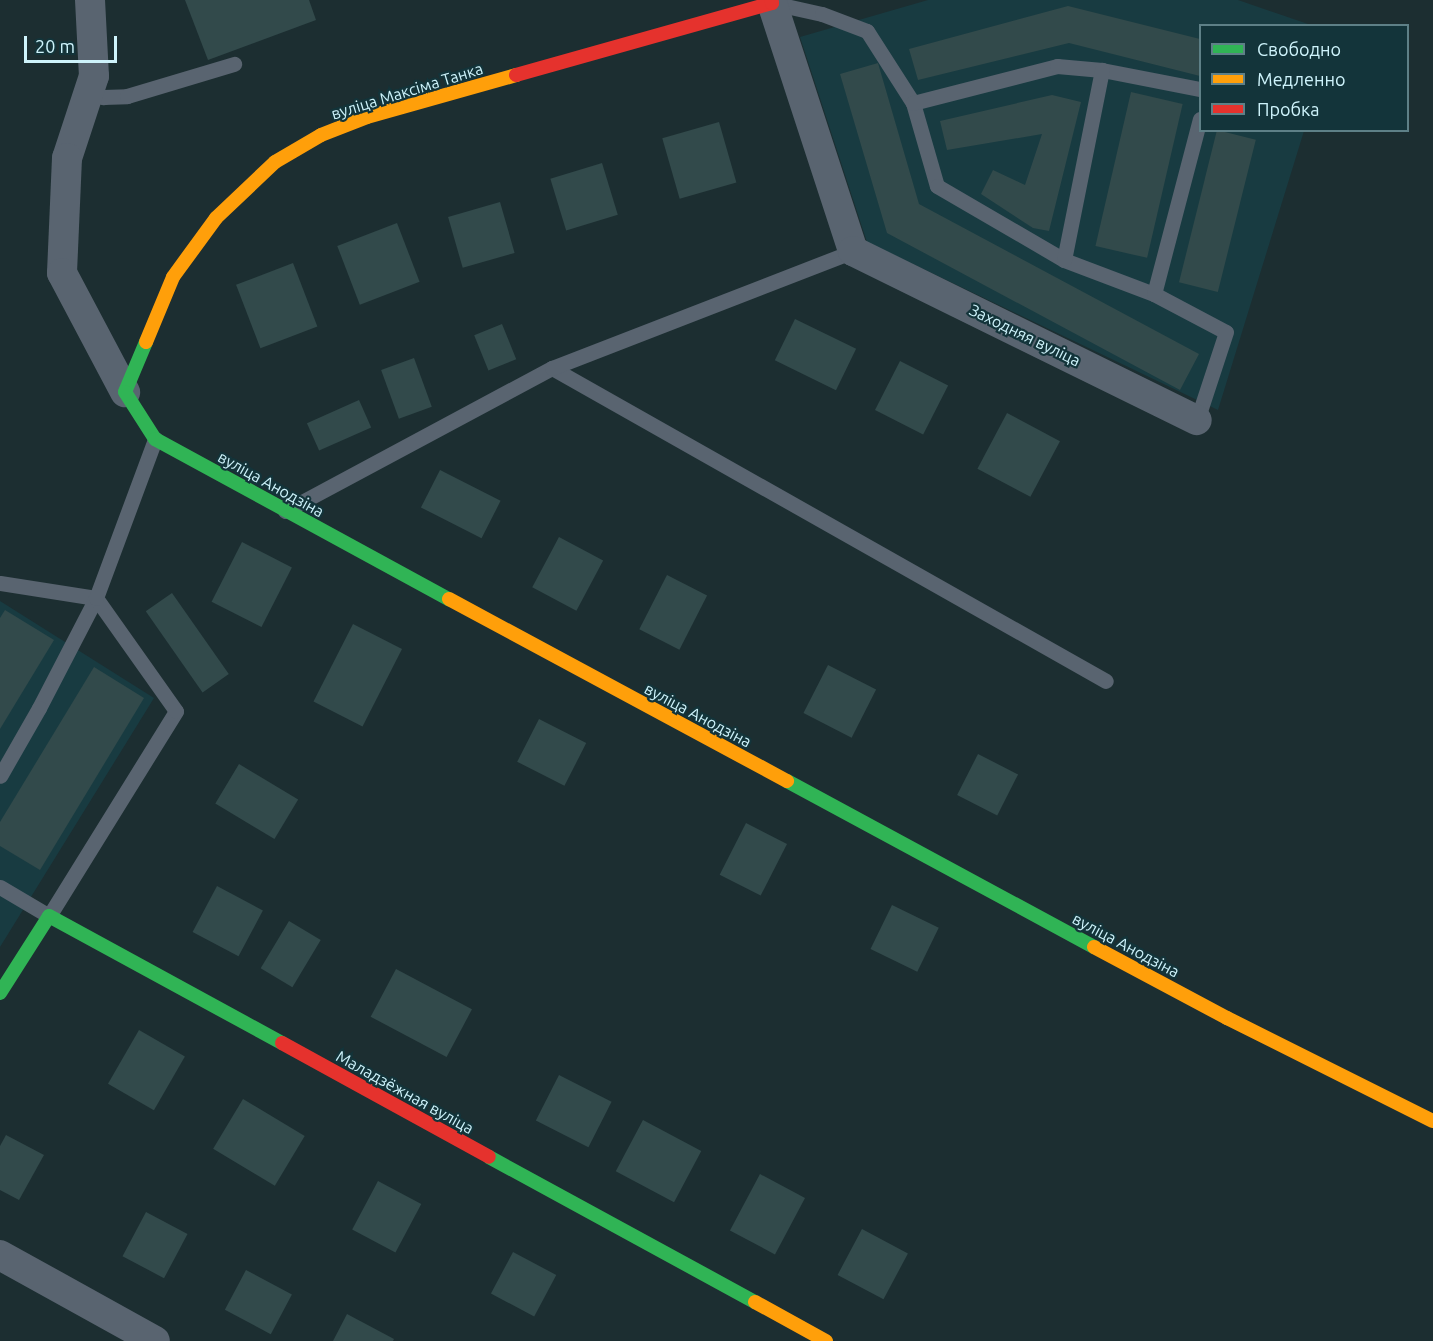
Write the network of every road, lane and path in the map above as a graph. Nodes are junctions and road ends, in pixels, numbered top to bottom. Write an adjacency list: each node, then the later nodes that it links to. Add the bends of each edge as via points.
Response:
1 (90, 0): 6 (street, via 94,76)
2 (772, 1): 7 (lane, via 867,31); 9 (street); 13 (street, вуліца Максіма Танка, via 367,117 321,135 275,162 216,218 173,278)
3 (234, 64): 6 (lane, via 127,96)
4 (1102, 70): 5 (lane); 7 (lane, via 1056,66); 10 (lane)
5 (1199, 89)
6 (88, 93): 13 (street, via 67,158 62,273)
7 (913, 103): 10 (lane, via 937,186)
8 (1199, 123): 11 (lane)
9 (853, 251): 12 (lane); 14 (street, Заходняя вуліца)
10 (1064, 260): 11 (lane)
11 (1154, 294): 14 (lane, via 1226,332)
12 (552, 368): 16 (lane); 19 (lane)
13 (125, 392): 15 (street)
14 (1197, 420)
15 (155, 439): 16 (street, вуліца Анодзіна); 18 (lane)
16 (285, 511): 24 (street, вуліца Анодзіна, via 1227,1018)
17 (0, 583): 18 (lane)
18 (96, 598): 20 (lane); 22 (lane, via 176,711)
19 (1106, 681)
20 (0, 776)
21 (0, 887): 22 (lane)
22 (49, 916): 23 (street); 27 (street, Маладзёжная вуліца)
23 (0, 993)
24 (1433, 1120)
25 (0, 1255): 26 (street)
26 (155, 1341)
27 (826, 1341)

